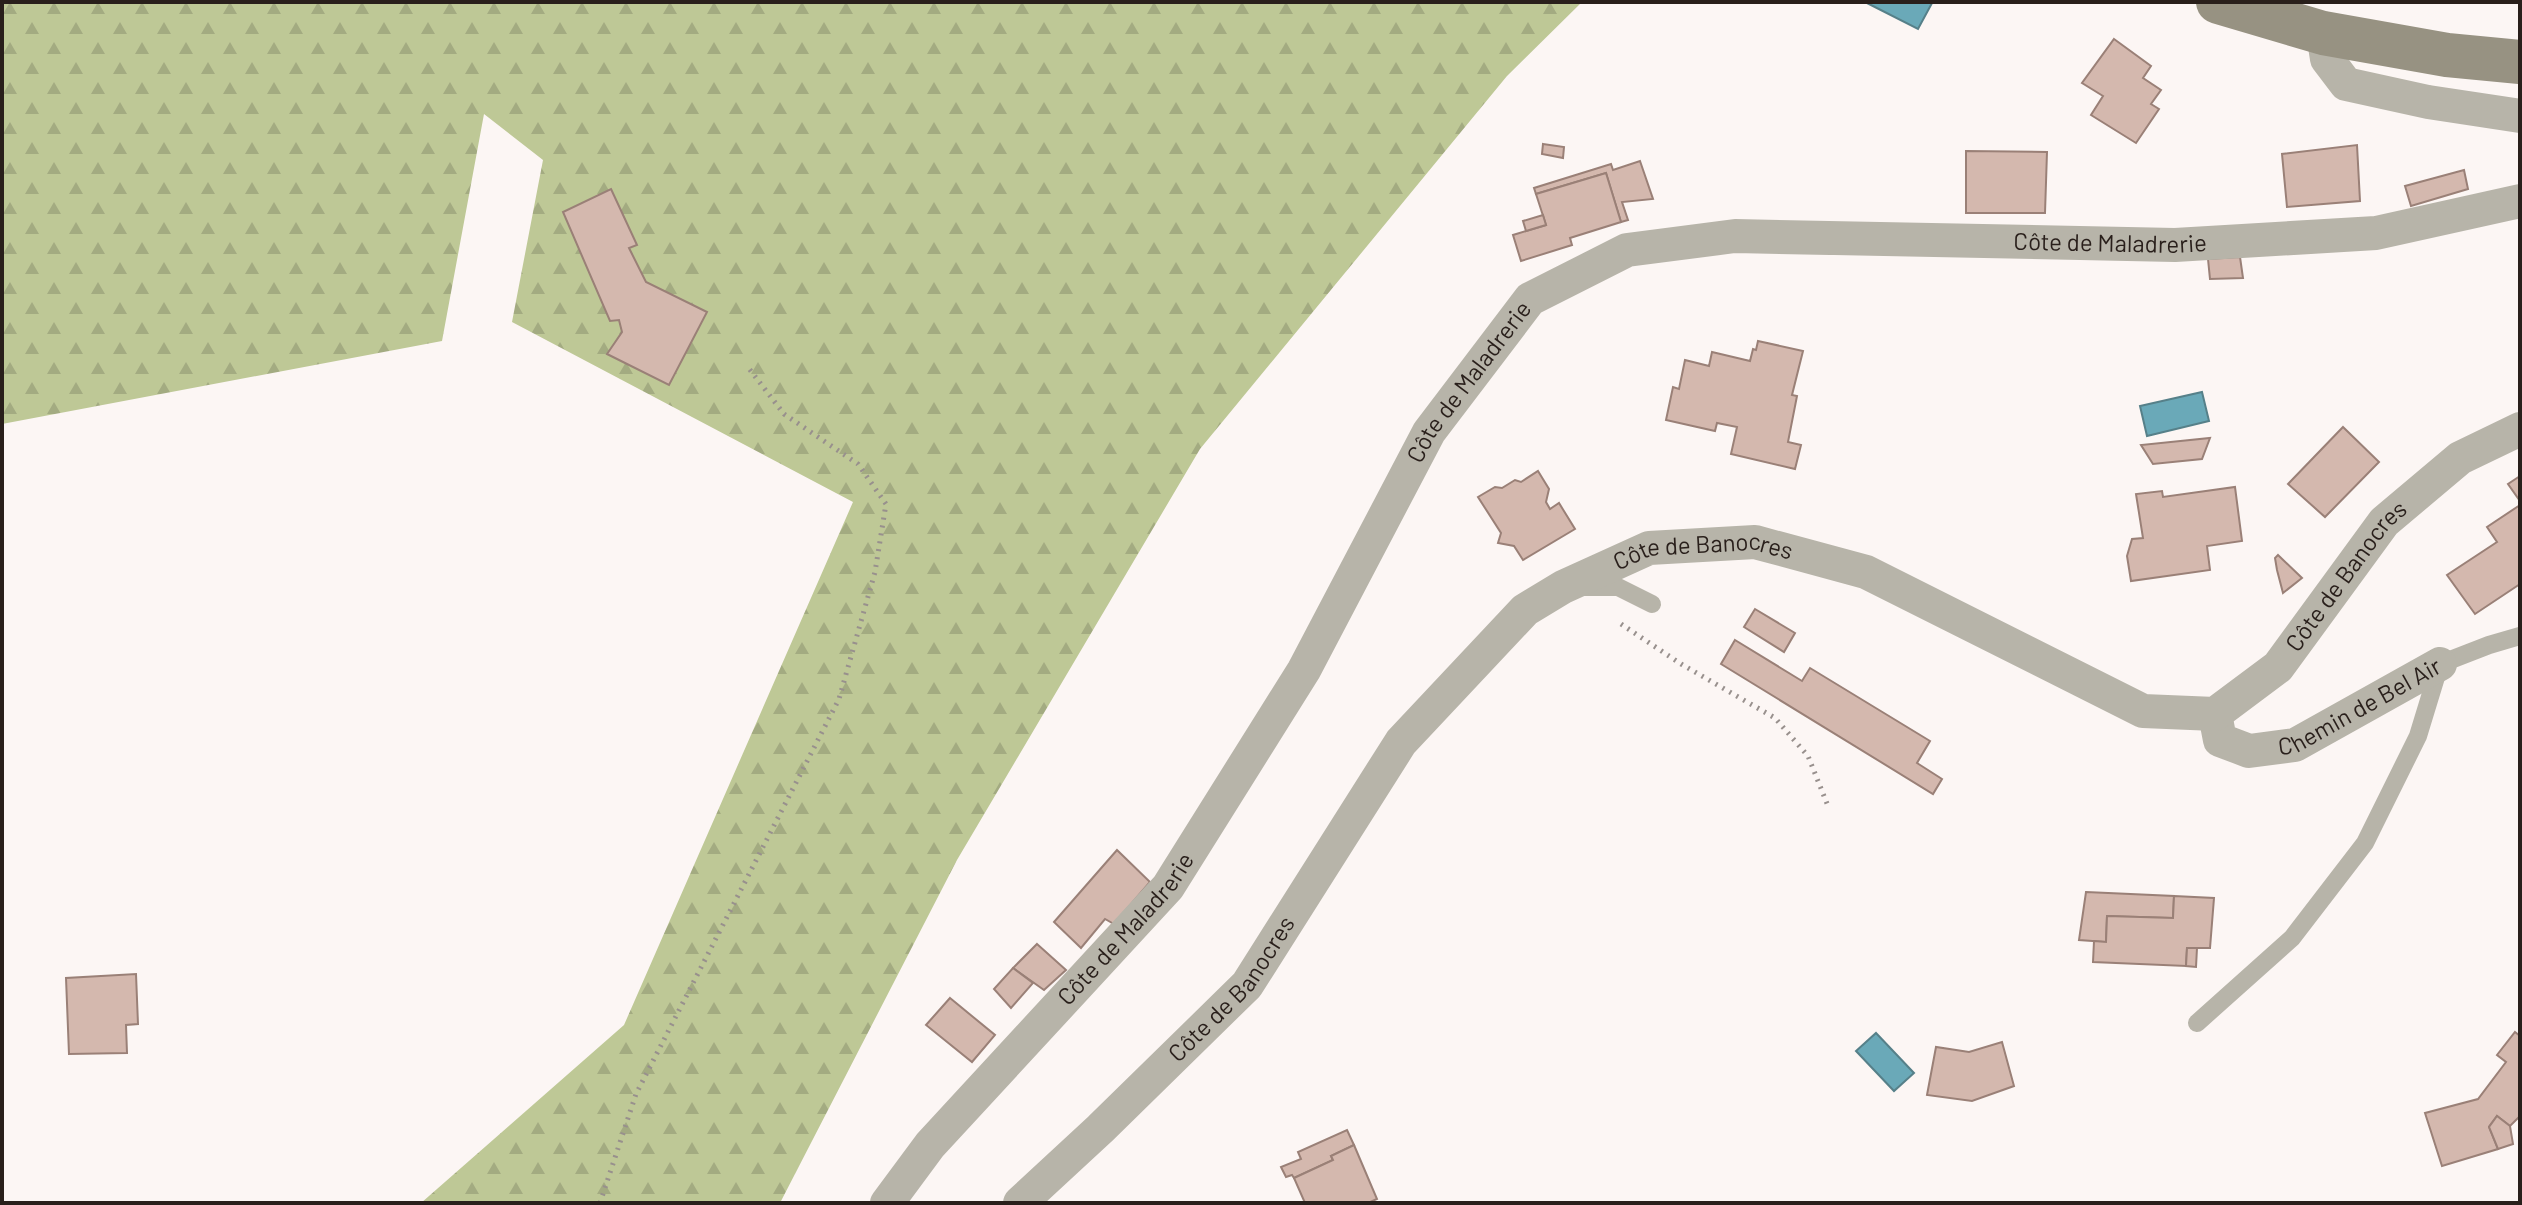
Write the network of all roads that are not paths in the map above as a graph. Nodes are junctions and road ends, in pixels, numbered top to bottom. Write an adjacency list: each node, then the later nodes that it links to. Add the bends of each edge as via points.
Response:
1 (2218, 2): 2 (main road)
2 (2323, 33): 3 (main road); 4 (street, via 2327,59 2346,84)
3 (2520, 62)
4 (2520, 116)
5 (2520, 201): 13 (street, Côte de Maladrerie, via 2376,233 2175,245 1735,236 1627,250 1530,299 1429,432 1304,670 1168,887 930,1145)
6 (2520, 429): 11 (street, Côte de Banocres, via 2460,458 2384,522 2278,667)
7 (1563, 587): 8 (lane, via 1618,587); 11 (street, Côte de Banocres, via 1649,548 1755,542 1866,572 2143,711); 14 (street, Côte de Banocres, via 1525,610 1401,742 1247,985)
8 (1652, 604)
9 (2520, 636): 10 (lane, Chemin de Bel Air)
10 (2440, 664): 11 (street, Chemin de Bel Air, via 2295,745 2249,751 2220,740); 12 (lane, via 2418,736 2365,843 2292,938)
11 (2215, 714)
12 (2197, 1023)
13 (887, 1203)
14 (1020, 1203)

